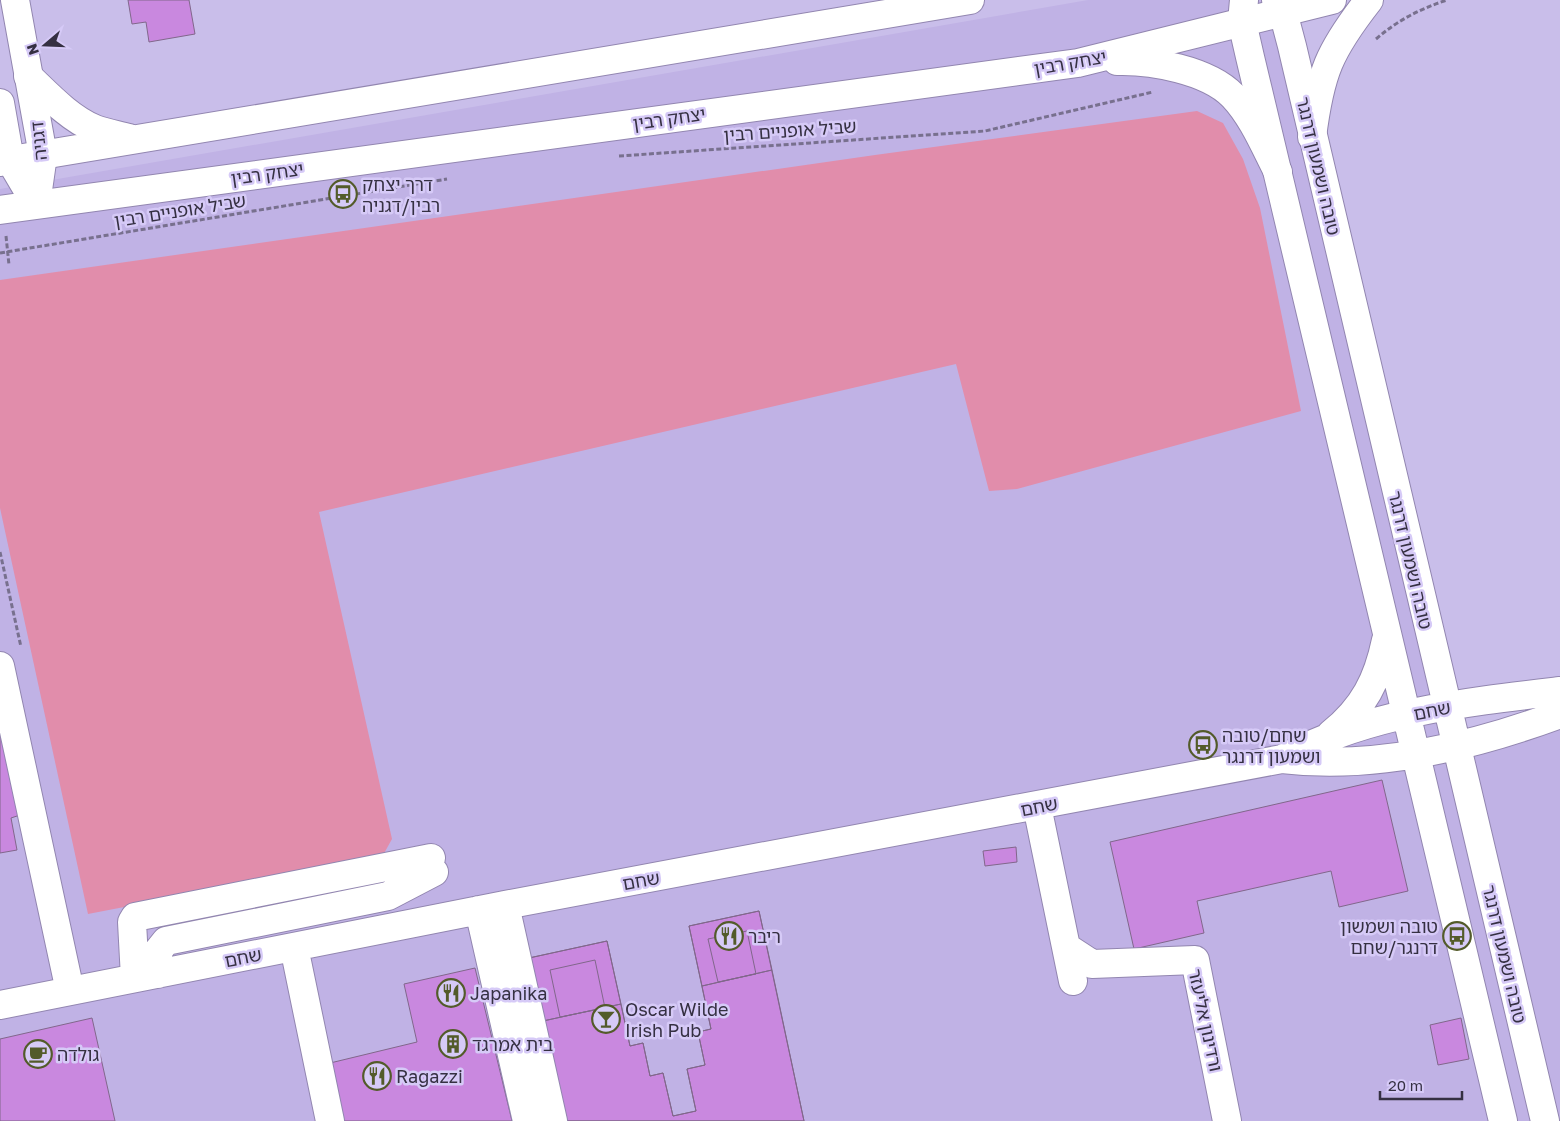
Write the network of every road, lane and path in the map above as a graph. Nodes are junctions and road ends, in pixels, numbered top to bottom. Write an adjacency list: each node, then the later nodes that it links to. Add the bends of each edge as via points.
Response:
1 (15, 0): 10 (street, דגניה)
2 (970, 0): 14 (street)
3 (1332, 0): 6 (street, יצחק רבין)
4 (1369, 0): 13 (street, via 1335,46 1325,69)
5 (1447, 0): 8 (path, via 1420,9)
6 (1280, 6): 7 (street, יצחק רבין); 13 (street, טובה ושמעון דרנגר)
7 (1243, 11): 9 (street, יצחק רבין); 18 (street)
8 (1369, 46)
9 (1078, 63): 18 (street, via 1124,61 1160,64 1216,84 1233,96 1249,117); 20 (street, יצחק רבין)
10 (28, 76): 14 (street, via 54,101 95,129); 15 (street, דגניה)
11 (1161, 91): 16 (path, שביל אופניים רבין, via 985,131)
12 (0, 103): 17 (street, דגניה)
13 (1312, 137): 28 (street, טובה ושמעון דרנגר)
14 (136, 140): 15 (street)
15 (43, 155): 17 (street); 20 (street, דגניה)
16 (609, 156)
17 (5, 161): 20 (street, דגניה)
18 (1278, 172): 24 (street)
19 (453, 178): 22 (path, שביל אופניים רבין)
20 (36, 204): 21 (street, יצחק רבין)
21 (0, 210)
22 (0, 253)
23 (0, 552): 25 (path)
24 (1387, 633): 30 (street); 31 (street, via 1374,683 1352,714)
25 (21, 649)
26 (0, 666): 42 (street)
27 (1560, 691): 28 (street, שחם)
28 (1446, 707): 30 (street, שחם); 32 (street, טובה ושמעון דרנגר)
29 (1560, 714): 32 (street, שחם, via 1500,735)
30 (1406, 715): 31 (street, שחם); 33 (street)
31 (1325, 738): 34 (street, שחם)
32 (1455, 745): 33 (street, שחם); 49 (street, טובה ושמעון דרנגר)
33 (1415, 753): 34 (street, שחם, via 1343,763); 48 (street)
34 (1282, 759): 35 (street, שחם)
35 (1037, 806): 36 (street, שחם); 39 (street)
36 (505, 905): 37 (street, שחם); 46 (street)
37 (479, 910): 38 (street, שחם); 45 (street)
38 (294, 946): 40 (street, שחם); 44 (street)
39 (1066, 947): 41 (street); 47 (street, ורדינון אליעזר, via 1092,964 1195,960)
40 (147, 976): 40 (street, via 132,922 135,917 432,865 388,896 166,941); 42 (street, שחם)
41 (1072, 981)
42 (70, 991): 43 (street, שחם)
43 (0, 1005)
44 (330, 1121)
45 (527, 1121)
46 (553, 1121)
47 (1227, 1121)
48 (1503, 1121)
49 (1545, 1121)

